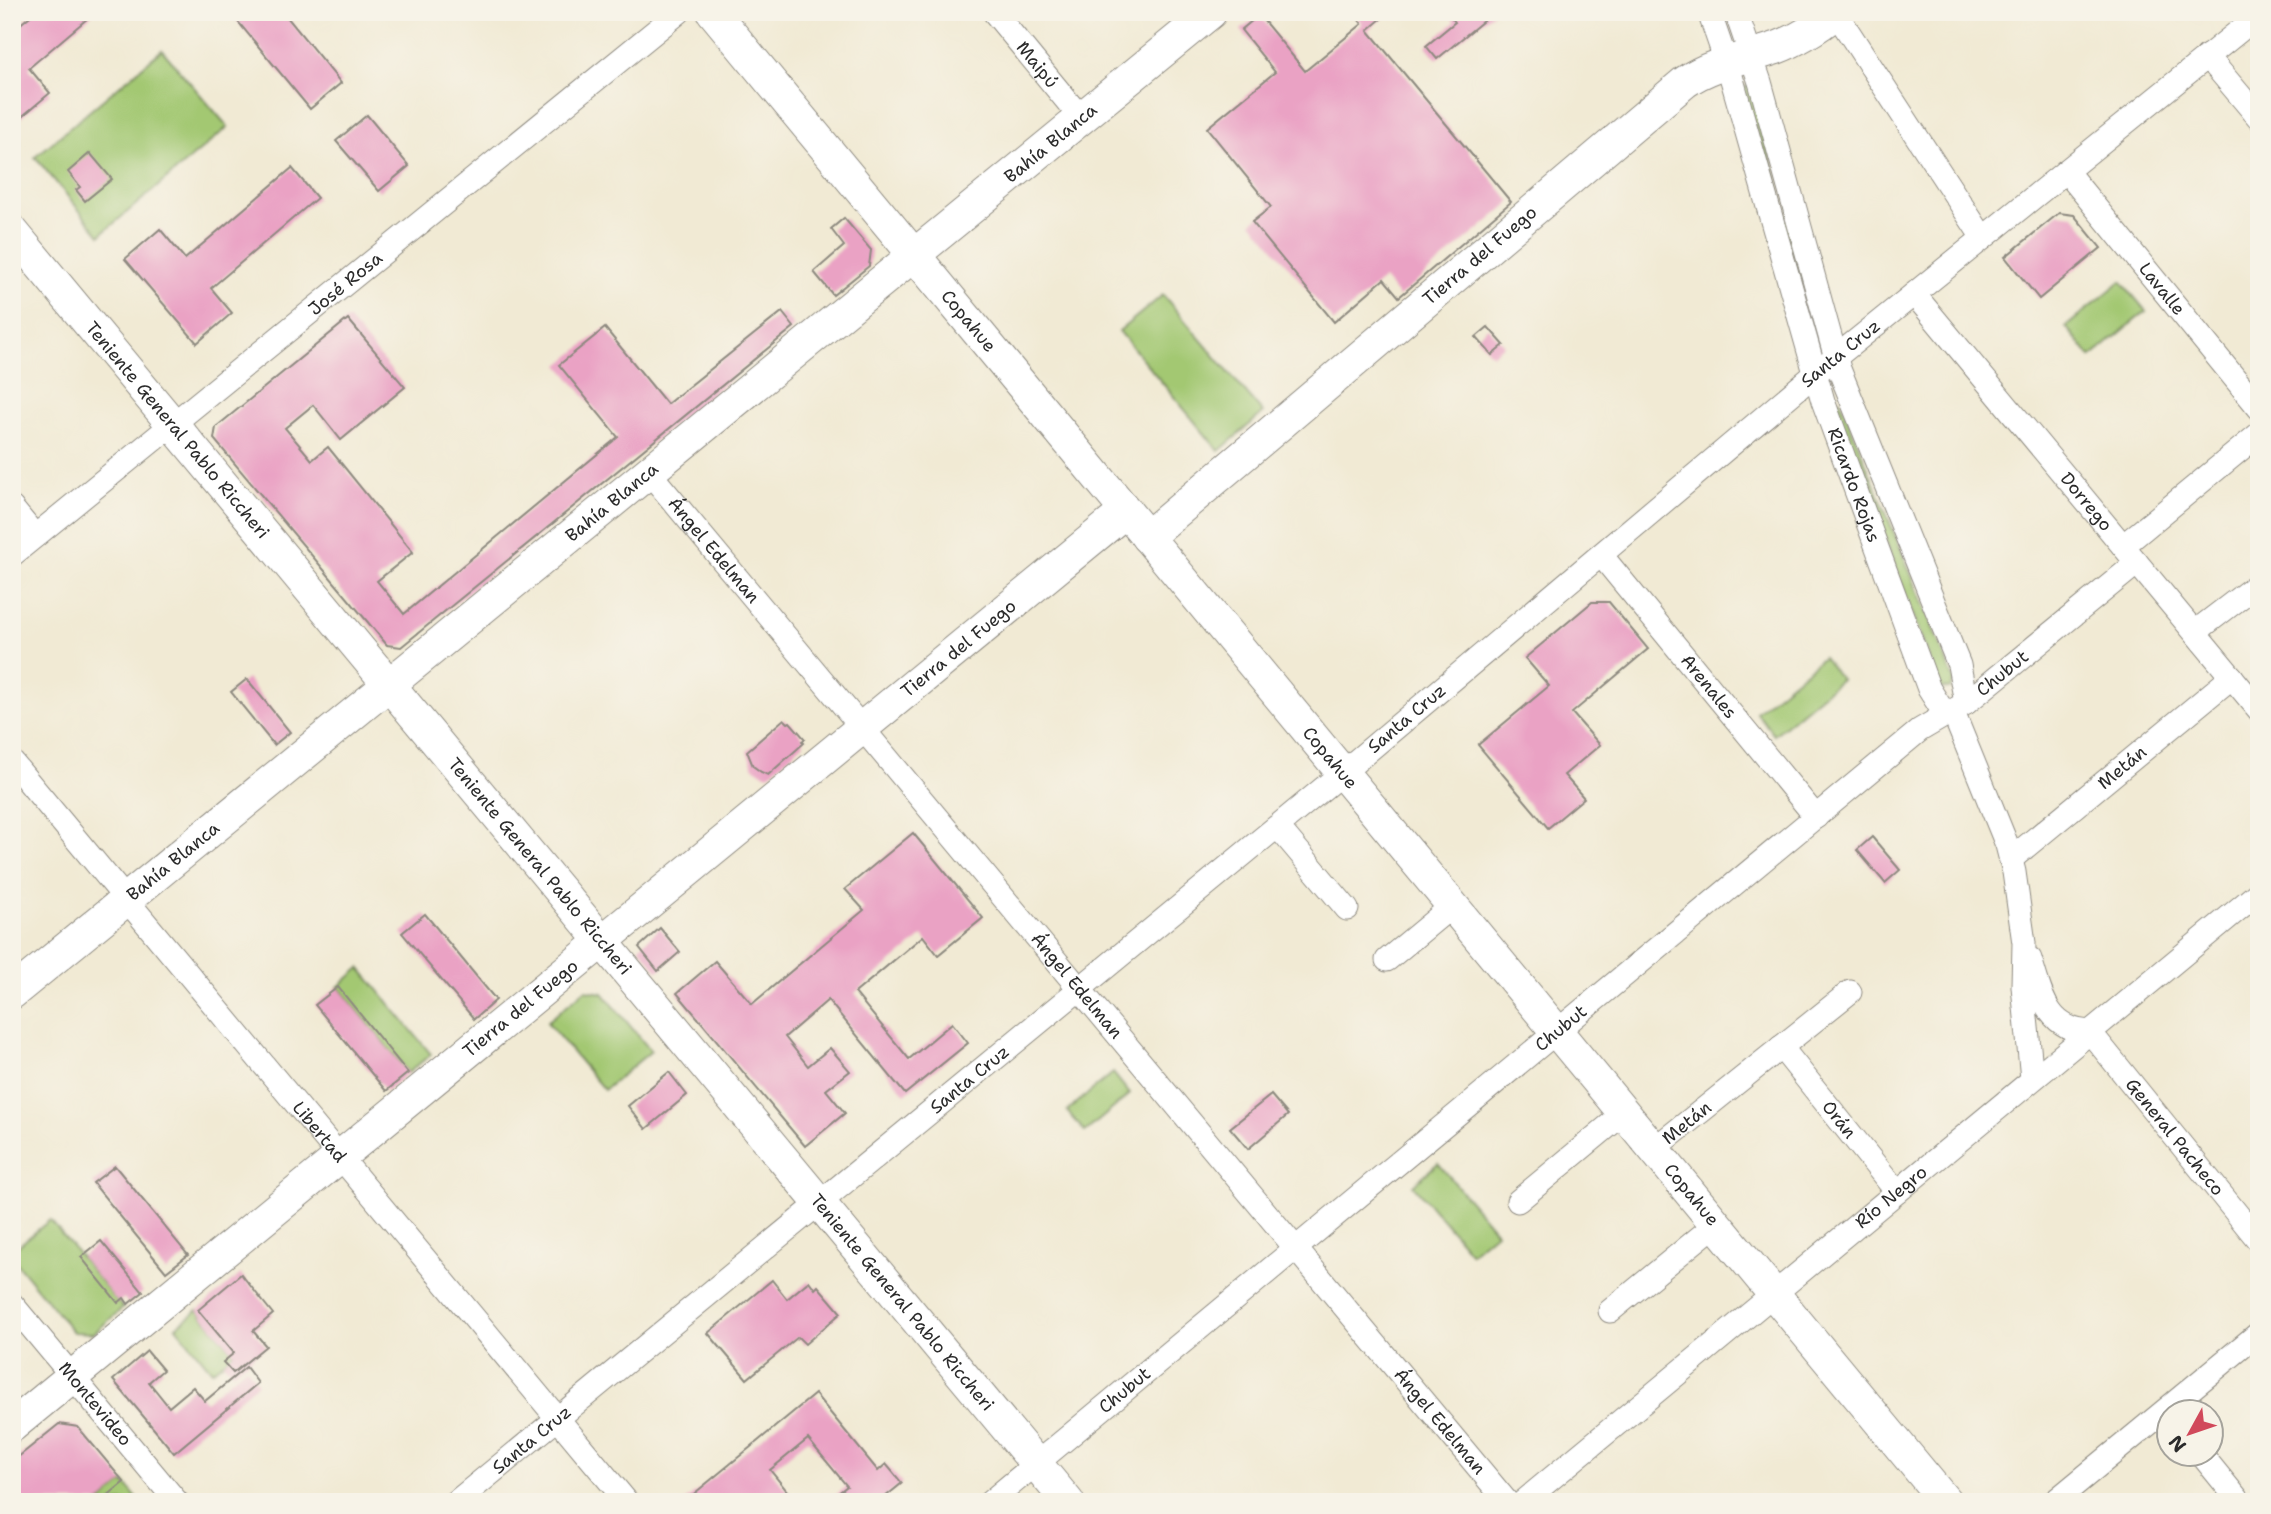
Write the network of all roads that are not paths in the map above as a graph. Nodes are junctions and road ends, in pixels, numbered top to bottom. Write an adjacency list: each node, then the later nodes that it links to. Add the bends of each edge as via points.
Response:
1 (679, 12): 21 (street, José Rosa)
2 (713, 12): 16 (street, Copahue)
3 (994, 12): 11 (street, Maipú)
4 (1211, 12): 11 (street, Bahía Blanca)
5 (1709, 12): 10 (street, Ricardo Rojas)
6 (1737, 12): 10 (street, Ricardo Rojas)
7 (1836, 13): 10 (street, Tierra del Fuego, via 1798,38); 15 (street)
8 (2259, 15): 9 (street, Santa Cruz)
9 (2207, 56): 12 (street); 13 (street, Santa Cruz)
10 (1739, 59): 18 (street, Ricardo Rojas); 19 (street, Ricardo Rojas); 27 (street, Tierra del Fuego, via 1700,72 1679,86)
11 (1081, 118): 16 (street, Bahía Blanca)
12 (2259, 118)
13 (2066, 171): 15 (street, Santa Cruz); 20 (street, Lavalle)
14 (12, 231): 21 (street, Teniente General Pablo Riccheri)
15 (1983, 238): 17 (street, Santa Cruz)
16 (912, 255): 23 (street, Bahía Blanca); 25 (street, Copahue)
17 (1914, 294): 18 (street, Santa Cruz); 28 (street, Dorrego)
18 (1836, 357): 19 (street, Santa Cruz); 35 (street, Ricardo Rojas, via 1959,665)
19 (1815, 374): 30 (street, Santa Cruz); 35 (street, Ricardo Rojas, via 1929,688 1941,708)
20 (2259, 408)
21 (172, 425): 26 (street, José Rosa); 34 (street, Teniente General Pablo Riccheri)
22 (2259, 434): 28 (street, Chubut)
23 (648, 471): 34 (street, Bahía Blanca); 37 (street, Ángel Edelman)
24 (12, 508): 26 (street)
25 (1126, 511): 27 (street, Copahue); 37 (street, Tierra del Fuego)
26 (35, 536): 29 (street, José Rosa)
27 (1147, 537): 39 (street, Copahue)
28 (2130, 554): 32 (street, Dorrego); 35 (street, Chubut)
29 (12, 555)
30 (1601, 555): 39 (street, Santa Cruz); 40 (street, Arenales)
31 (2259, 583): 32 (street)
32 (2195, 632): 33 (street, Dorrego)
33 (2232, 677): 36 (street, Dorrego); 42 (street, Metán)
34 (387, 684): 44 (street, Bahía Blanca); 47 (street, Teniente General Pablo Riccheri)
35 (1959, 707): 40 (street, Chubut, via 1920,730); 42 (street, Ricardo Rojas)
36 (2259, 710)
37 (862, 728): 47 (street, Tierra del Fuego); 50 (street, Ángel Edelman)
38 (12, 762): 44 (street, Libertad)
39 (1342, 773): 41 (street, Santa Cruz); 45 (street, Copahue)
40 (1816, 817): 53 (street, Chubut)
41 (1278, 827): 46 (street); 50 (street, Santa Cruz)
42 (2011, 859): 48 (street, Ricardo Rojas)
43 (2259, 892): 54 (street, Río Negro)
44 (126, 899): 52 (street, Bahía Blanca); 59 (street, Libertad)
45 (1452, 906): 49 (street); 53 (street, Copahue)
46 (1347, 909)
47 (602, 942): 59 (street, Tierra del Fuego); 62 (street, Teniente General Pablo Riccheri)
48 (2024, 943): 54 (street, Ricardo Rojas, via 2053,1016 2064,1026); 56 (street, Ricardo Rojas, via 2023,986)
49 (1387, 960)
50 (1080, 990): 62 (street, Santa Cruz); 65 (street, Ángel Edelman)
51 (1850, 992): 55 (street, Metán)
52 (12, 993)
53 (1556, 1031): 57 (street, Copahue); 65 (street, Chubut)
54 (2090, 1032): 56 (street, Río Negro); 64 (street, General Pacheco)
55 (1781, 1047): 58 (street, Metán); 60 (street, Orán)
56 (2032, 1079): 60 (street, Río Negro)
57 (1624, 1113): 58 (street, Copahue); 61 (street)
58 (1654, 1149): 63 (street, Copahue)
59 (340, 1157): 70 (street, Tierra del Fuego); 72 (street, Libertad)
60 (1897, 1192): 66 (street, Río Negro)
61 (1518, 1201)
62 (820, 1205): 72 (street, Santa Cruz); 75 (street, Teniente General Pablo Riccheri)
63 (1716, 1224): 66 (street, Copahue); 68 (street)
64 (2259, 1241)
65 (1296, 1248): 75 (street, Chubut); 82 (street, Ángel Edelman)
66 (1774, 1294): 83 (street, Río Negro); 84 (street, Copahue)
67 (12, 1304): 70 (street, Montevideo)
68 (1610, 1311)
69 (2259, 1333): 71 (street)
70 (72, 1376): 74 (street, Tierra del Fuego); 77 (street, Montevideo)
71 (2184, 1398)
72 (558, 1419): 78 (street, Santa Cruz); 79 (street, Libertad)
73 (2156, 1422): 85 (street)
74 (12, 1426)
75 (1036, 1464): 80 (street, Chubut); 81 (street, Teniente General Pablo Riccheri)
76 (2212, 1468): 86 (street)
77 (177, 1502)
78 (456, 1502)
79 (627, 1502)
80 (990, 1502)
81 (1068, 1502)
82 (1507, 1502)
83 (1524, 1502)
84 (1946, 1502)
85 (2054, 1502)
86 (2240, 1502)

